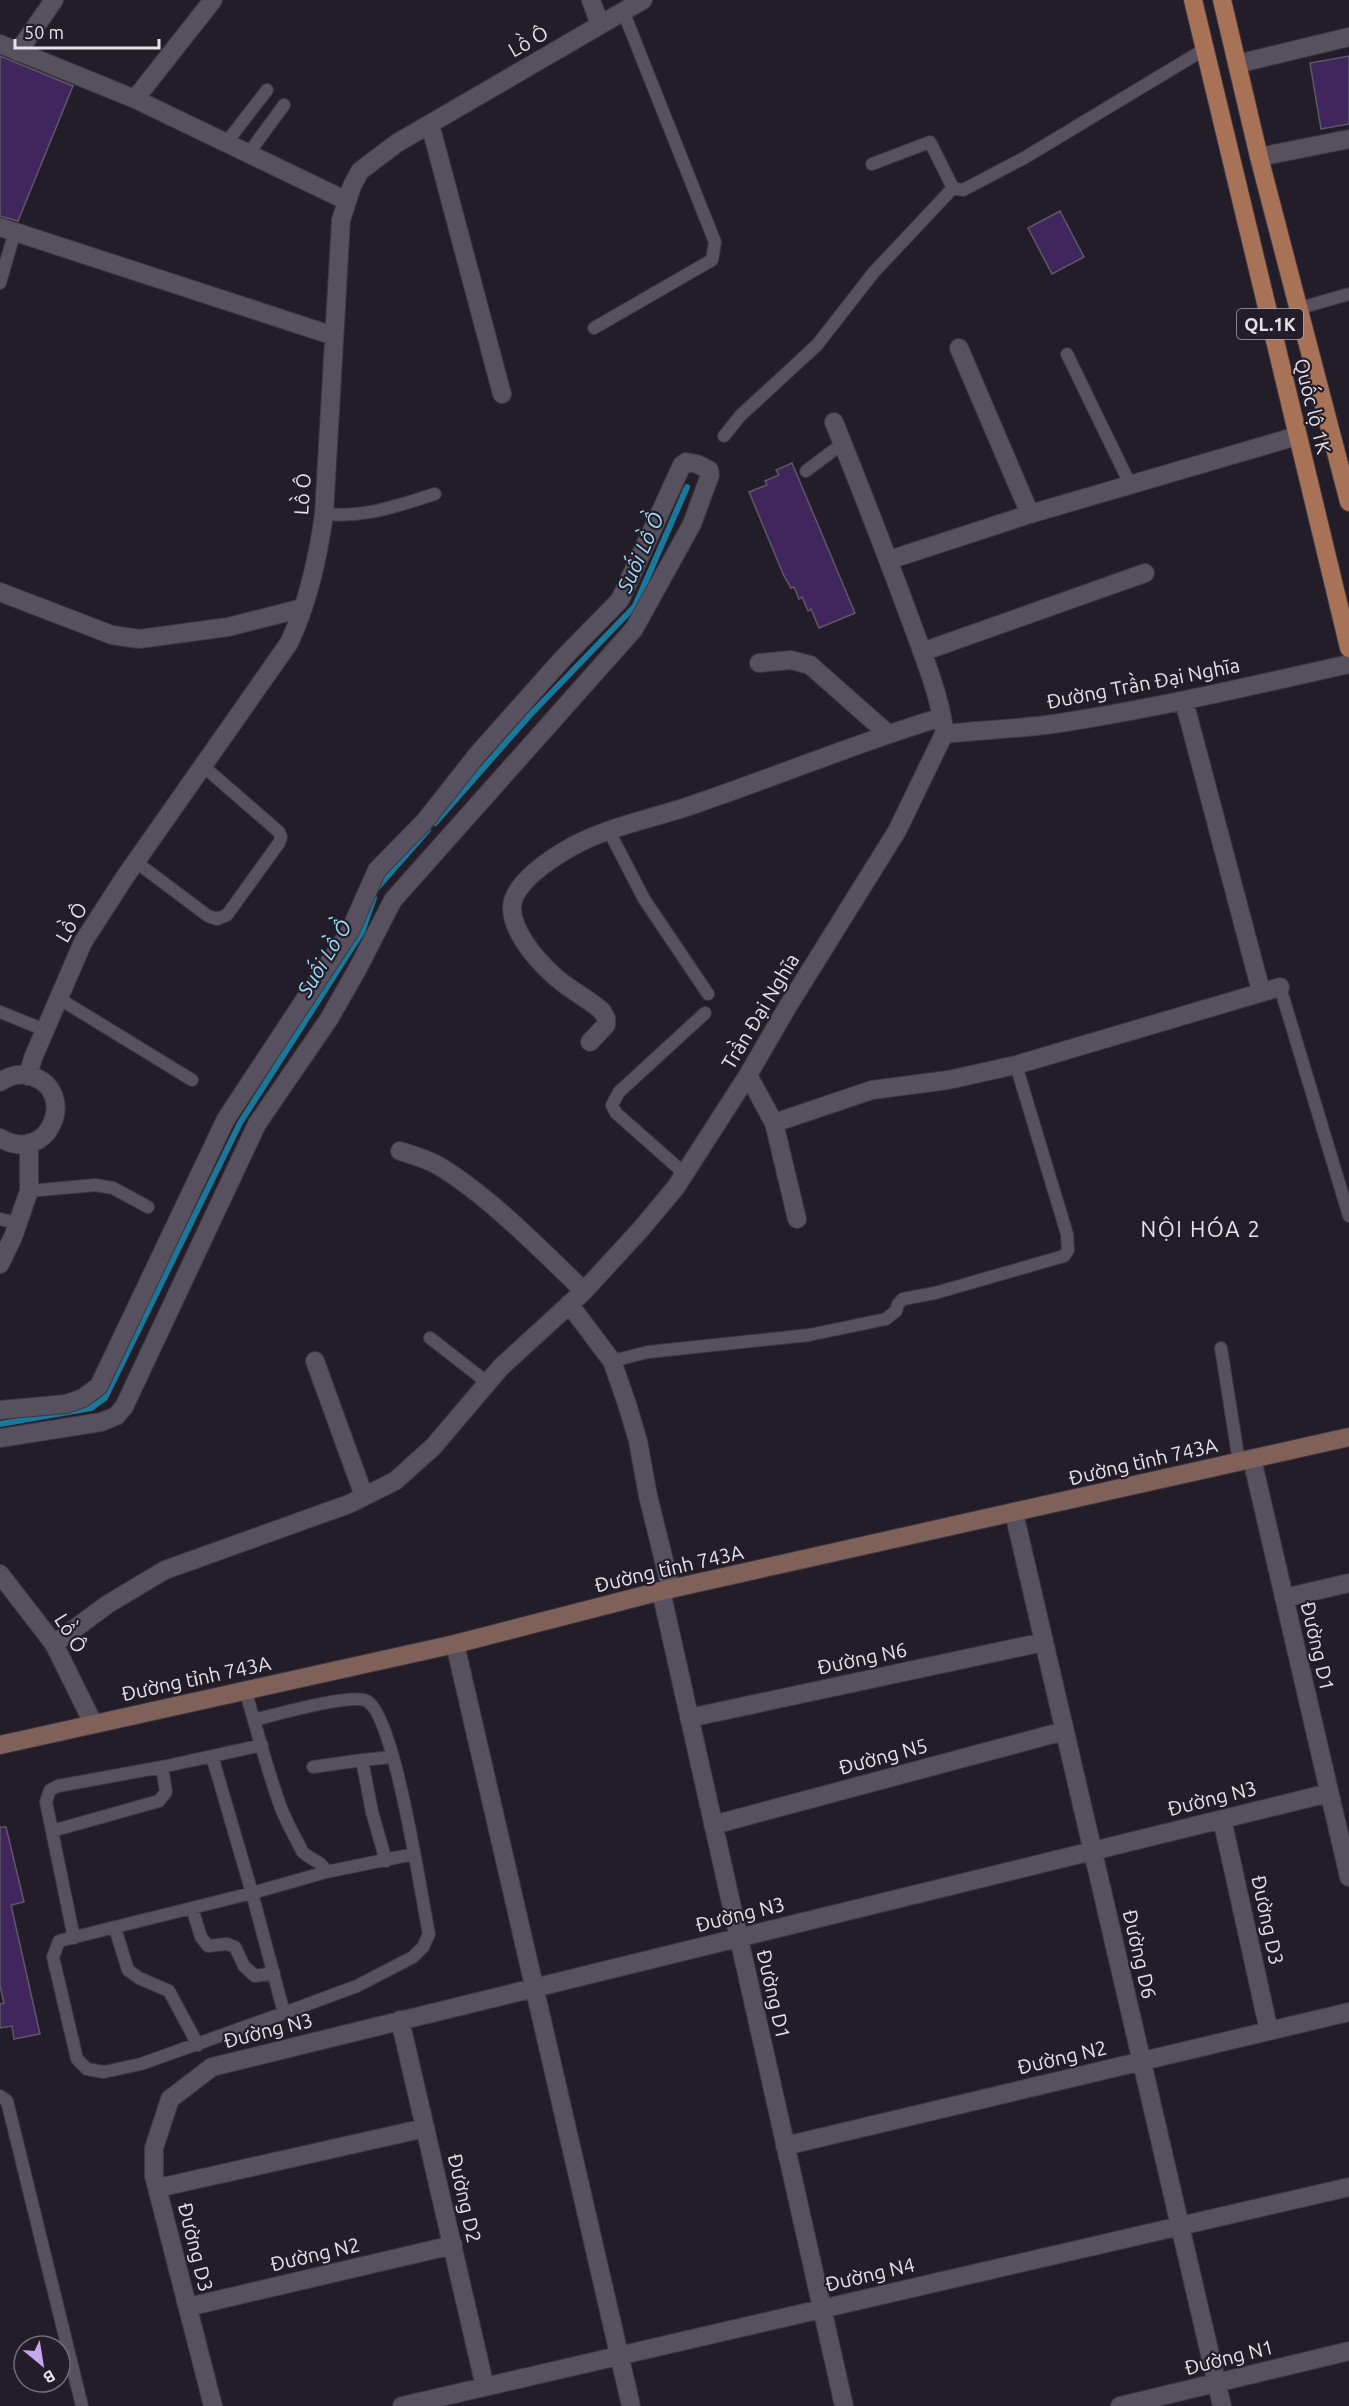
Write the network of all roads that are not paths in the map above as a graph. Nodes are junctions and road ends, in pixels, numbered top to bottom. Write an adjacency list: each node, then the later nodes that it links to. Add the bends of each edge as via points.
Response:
1 (54, 0): 12 (street)
2 (213, 0): 15 (street)
3 (591, 0): 8 (street)
4 (643, 0): 7 (street, Lồ Ô)
5 (1193, 0): 11 (main road, Quốc lộ 1K / QL.1K)
6 (1222, 0): 13 (main road, Quốc lộ 1K / QL.1K)
7 (623, 11): 8 (street, Lồ Ô); 29 (lane, via 715,242 712,260)
8 (600, 25): 17 (street, Lồ Ô)
9 (1349, 37): 13 (street)
10 (0, 44): 12 (street)
11 (1205, 49): 23 (lane, via 1015,163 963,190); 36 (main road, Quốc lộ 1K / QL.1K)
12 (18, 52): 15 (street)
13 (1237, 64): 21 (main road, Quốc lộ 1K / QL.1K)
14 (267, 90): 19 (lane)
15 (135, 99): 19 (street)
16 (284, 105): 20 (lane)
17 (430, 124): 24 (street, Lồ Ô, via 360,171); 33 (street)
18 (1349, 139): 21 (street)
19 (226, 143): 20 (street)
20 (248, 154): 24 (street)
21 (1259, 157): 28 (main road, Quốc lộ 1K / QL.1K)
22 (872, 164): 23 (lane, via 930,142)
23 (953, 188): 35 (lane, via 874,272 817,345 740,416)
24 (347, 201): 30 (street, Lồ Ô, via 341,220)
25 (7, 229): 26 (lane); 30 (street)
26 (0, 283)
27 (1349, 294): 28 (lane)
28 (1300, 308): 39 (main road, Quốc lộ 1K / QL.1K)
29 (594, 328)
30 (334, 336): 43 (street, Lồ Ô)
31 (959, 348): 44 (street)
32 (1067, 354): 40 (lane)
33 (502, 394)
34 (834, 422): 37 (street)
35 (724, 436)
36 (1297, 436): 40 (street); 49 (main road, Quốc lộ 1K / QL.1K)
37 (842, 444): 38 (lane); 45 (street)
38 (806, 471)
39 (1347, 483): 42 (main road, Quốc lộ 1K / QL.1K)
40 (1130, 484): 44 (street)
41 (435, 494): 43 (lane, via 379,512)
42 (1349, 502)
43 (324, 514): 48 (street, Lồ Ô, via 319,551)
44 (1030, 514): 45 (street)
45 (889, 560): 50 (street)
46 (1145, 573): 50 (street)
47 (0, 592): 48 (street, via 112,635 140,639 228,627)
48 (303, 608): 56 (street, Lồ Ô, via 289,643)
49 (1349, 648)
50 (922, 652): 54 (street)
51 (759, 663): 55 (street, via 791,660 810,665)
52 (1349, 664): 53 (street, Đường Trần Đại Nghĩa)
53 (1184, 702): 54 (street, Đường Trần Đại Nghĩa, via 1053,724); 61 (street)
54 (943, 725): 55 (street, Đường Trần Đại Nghĩa); 69 (street, Trần Đại Nghĩa, via 897,831)
55 (887, 734): 58 (street, Đường Trần Đại Nghĩa, via 696,804)
56 (204, 766): 59 (street, Lồ Ô); 59 (lane, via 279,832 279,843 227,915 217,919)
57 (482, 774): 57 (street, via 565,656 620,600 682,465 698,464 709,470 692,524 634,629); 92 (street, via 425,821 377,870 350,931 226,1119 99,1386 66,1404); 94 (street, via 393,900 329,1019 257,1124 124,1407 116,1416 101,1422)
58 (609, 831): 62 (lane, via 644,898); 67 (street, Đường Trần Đại Nghĩa, via 544,865 516,892 512,907 514,923 551,974 602,1011 606,1025)
59 (136, 862): 63 (street, Lồ Ô, via 83,942)
60 (1281, 987): 61 (street); 80 (lane)
61 (1260, 992): 68 (street)
62 (708, 994)
63 (58, 998): 66 (street, Lồ Ô); 71 (lane)
64 (0, 1012): 66 (lane)
65 (705, 1013): 77 (lane, via 619,1092 612,1105 616,1113)
66 (45, 1030): 70 (street, Lồ Ô)
67 (590, 1042)
68 (1016, 1065): 73 (street, via 948,1080 872,1090); 90 (lane, via 1068,1234 1064,1256 903,1299 886,1319 810,1335 648,1352)
69 (748, 1075): 73 (street); 77 (street, Trần Đại Nghĩa)
70 (28, 1076): 72 (street, via 13,1076); 75 (street, via 45,1084 56,1104 51,1127)
71 (192, 1080)
72 (0, 1082)
73 (774, 1123): 82 (street)
74 (0, 1138): 75 (street)
75 (30, 1143): 78 (street)
76 (400, 1151): 85 (street, via 439,1166 462,1183)
77 (685, 1174): 85 (street, Trần Đại Nghĩa)
78 (29, 1191): 79 (lane, via 95,1185 113,1188); 83 (street)
79 (148, 1207)
80 (1349, 1216)
81 (0, 1219): 83 (lane)
82 (797, 1219)
83 (18, 1223): 84 (street)
84 (0, 1264)
85 (584, 1291): 86 (street, Trần Đại Nghĩa)
86 (569, 1304): 90 (street); 91 (street, Trần Đại Nghĩa)
87 (430, 1338): 91 (lane)
88 (1221, 1348): 95 (lane)
89 (315, 1361): 96 (street)
90 (612, 1361): 100 (street, via 638,1441)
91 (488, 1383): 96 (street, Trần Đại Nghĩa, via 434,1447 395,1481)
92 (0, 1410)
93 (1349, 1437): 95 (main road, Đường tỉnh 743A)
94 (0, 1438)
95 (1246, 1460): 97 (main road, Đường tỉnh 743A); 101 (street, Đường D1)
96 (364, 1496): 103 (street, Trần Đại Nghĩa, via 271,1534 165,1570 108,1604)
97 (1014, 1513): 100 (main road, Đường tỉnh 743A); 102 (street, Đường D6)
98 (0, 1574): 103 (street, Lồ Ô)
99 (1349, 1583): 101 (street)
100 (666, 1590): 104 (main road, Đường tỉnh 743A); 106 (street, Đường D1)
101 (1284, 1598): 117 (street, Đường D1)
102 (1044, 1642): 106 (street, Đường N6); 109 (street, Đường D6)
103 (54, 1644): 108 (street, Lồ Ô)
104 (455, 1644): 105 (main road, Đường tỉnh 743A); 132 (street)
105 (245, 1690): 107 (lane); 108 (main road, Đường tỉnh 743A)
106 (689, 1718): 119 (street, Đường D1)
107 (254, 1720): 110 (lane); 113 (lane, via 353,1699 367,1702 384,1725)
108 (93, 1723): 111 (main road, Đường tỉnh 743A)
109 (1064, 1731): 119 (street, Đường N5); 121 (street, Đường D6)
110 (262, 1744): 112 (lane); 124 (lane, via 282,1809 302,1851 321,1862)
111 (0, 1745)
112 (212, 1756): 115 (lane); 126 (lane)
113 (392, 1757): 114 (lane); 122 (lane)
114 (362, 1760): 116 (lane); 123 (lane)
115 (162, 1767): 120 (lane, via 166,1792 159,1801); 120 (lane, via 50,1790 46,1802)
116 (313, 1767)
117 (1329, 1793): 118 (street, Đường N3); 125 (street, Đường D1)
118 (1222, 1819): 121 (street, Đường N3); 136 (street, Đường D3)
119 (713, 1825): 130 (street, Đường D1)
120 (52, 1831): 129 (lane)
121 (1093, 1851): 130 (street, Đường N3); 138 (street, Đường D6)
122 (414, 1854): 123 (lane); 134 (lane, via 429,1934 423,1947 413,1957 357,1986)
123 (386, 1861): 124 (lane)
124 (326, 1872): 126 (lane)
125 (1349, 1877)
126 (252, 1893): 127 (lane); 131 (lane)
127 (192, 1908): 128 (lane); 131 (lane, via 208,1946 235,1947 244,1966 255,1976)
128 (115, 1928): 129 (lane); 137 (lane, via 128,1970 169,1991)
129 (74, 1938): 137 (lane, via 59,1941 53,1957 76,2059 87,2070 104,2072 141,2064)
130 (738, 1938): 132 (street, Đường N3); 142 (street, Đường D1)
131 (274, 1973): 134 (lane)
132 (534, 1988): 135 (street, Đường N3); 150 (street)
133 (1349, 2012): 136 (street, Đường N2)
134 (284, 2013): 137 (lane)
135 (400, 2020): 140 (street, Đường N3, via 212,2067); 141 (street, Đường D2)
136 (1269, 2031): 138 (street, Đường N2)
137 (198, 2045)
138 (1142, 2062): 142 (street, Đường N2); 145 (street, Đường D6)
139 (0, 2096): 153 (lane, via 7,2101 10,2111)
140 (170, 2099): 144 (street, Đường D3, via 154,2148)
141 (425, 2128): 144 (street); 146 (street, Đường D2)
142 (785, 2146): 148 (street, Đường D1)
143 (1349, 2187): 145 (street, Đường N4)
144 (158, 2188): 147 (street, Đường D3)
145 (1180, 2226): 148 (street, Đường N4); 151 (street, Đường D6)
146 (453, 2245): 147 (street, Đường N2); 152 (street, Đường D2)
147 (188, 2307): 154 (street, Đường D3)
148 (822, 2308): 150 (street, Đường N4); 157 (street, Đường D1)
149 (1349, 2351): 151 (street, Đường N1)
150 (620, 2356): 152 (street, Đường N4); 156 (street)
151 (1216, 2383): 158 (street, Đường N1); 159 (street, Đường D6)
152 (485, 2387): 155 (street, Đường N4)
153 (82, 2406)
154 (213, 2406)
155 (402, 2406)
156 (631, 2406)
157 (844, 2406)
158 (1120, 2406)
159 (1222, 2406)

